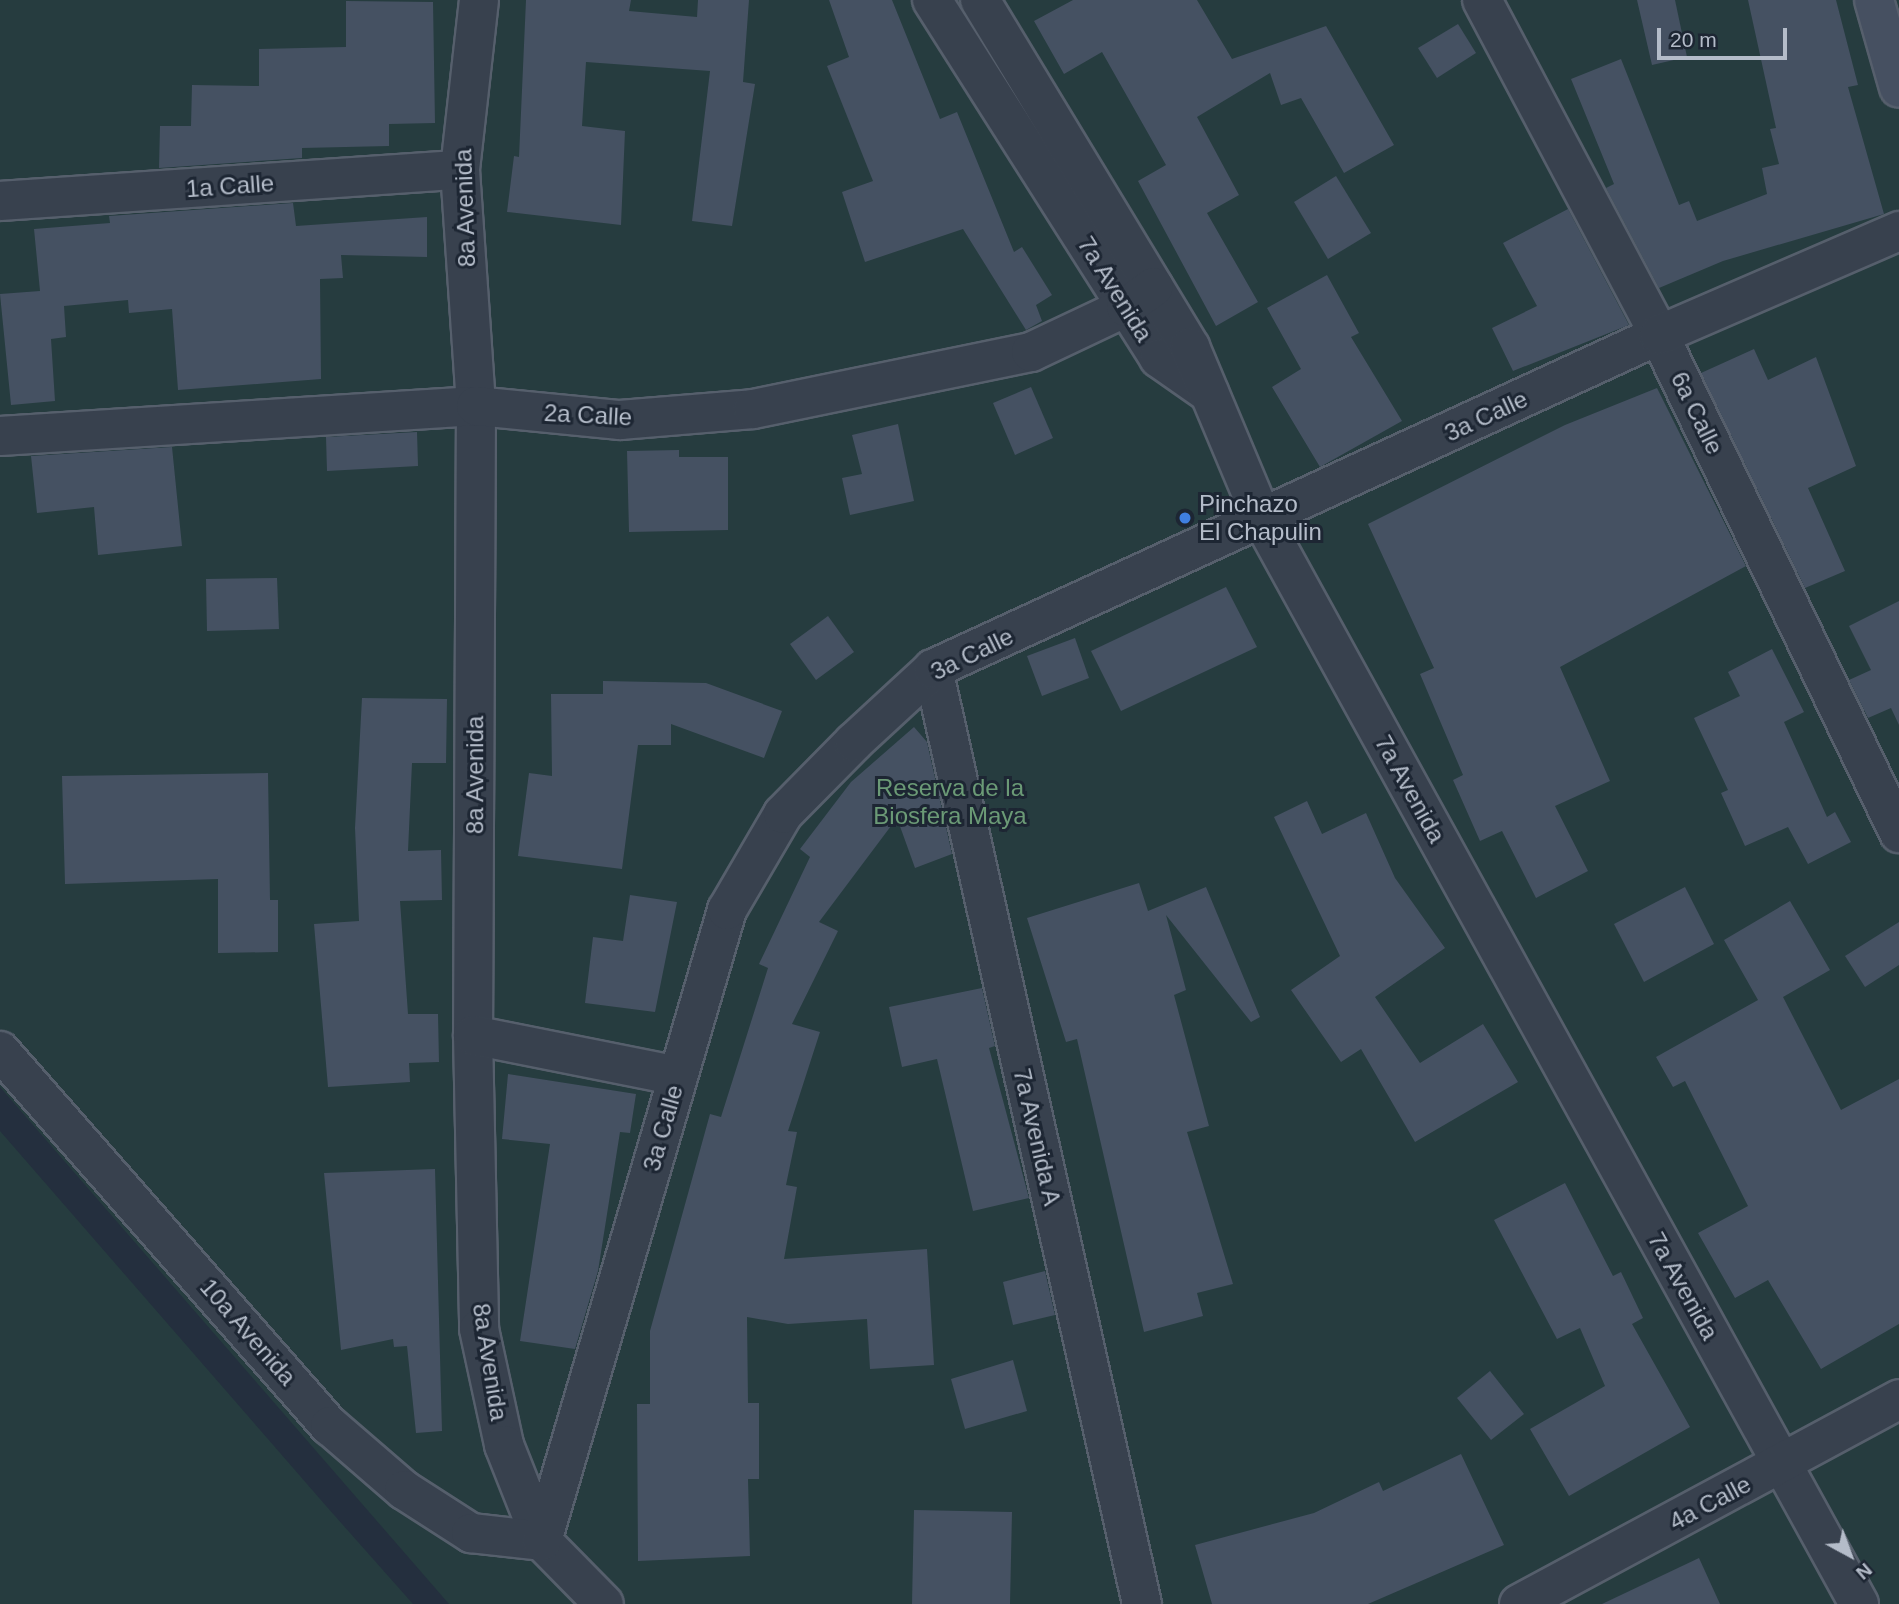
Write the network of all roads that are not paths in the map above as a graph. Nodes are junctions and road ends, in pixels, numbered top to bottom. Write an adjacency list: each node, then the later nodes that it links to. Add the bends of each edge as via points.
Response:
1 (479, 0): 7 (street, 8a Avenida)
2 (933, 0): 10 (street, 7a Avenida)
3 (981, 0): 10 (street)
4 (1482, 0): 11 (street, 6a Calle)
5 (1874, 0): 6 (street)
6 (1899, 88)
7 (460, 170): 8 (street, 1a Calle); 12 (street, 8a Avenida)
8 (0, 201)
9 (1899, 231): 11 (street, 3a Calle)
10 (1140, 297): 12 (street, 2a Calle, via 1031,352 753,409 620,420); 14 (street, 7a Avenida, via 1158,358 1209,393)
11 (1659, 335): 14 (street, 3a Calle); 16 (street, 6a Calle)
12 (476, 406): 13 (street, 2a Calle); 17 (street, 8a Avenida)
13 (0, 436)
14 (1263, 521): 15 (street, 3a Calle); 21 (street, 7a Avenida)
15 (933, 670): 19 (street, 3a Calle, via 783,814 727,911); 24 (street, 7a Avenida A)
16 (1899, 833)
17 (473, 1035): 19 (street); 22 (street, 8a Avenida, via 479,1329 504,1445)
18 (0, 1051): 22 (street, 10a Avenida, via 330,1426 404,1490 471,1533)
19 (678, 1076): 22 (street, 3a Calle)
20 (1899, 1399): 21 (street, 4a Calle)
21 (1782, 1465): 25 (street, 4a Calle); 26 (street, 7a Avenida)
22 (542, 1541): 23 (street)
23 (604, 1604)
24 (1142, 1604)
25 (1519, 1604)
26 (1859, 1604)

